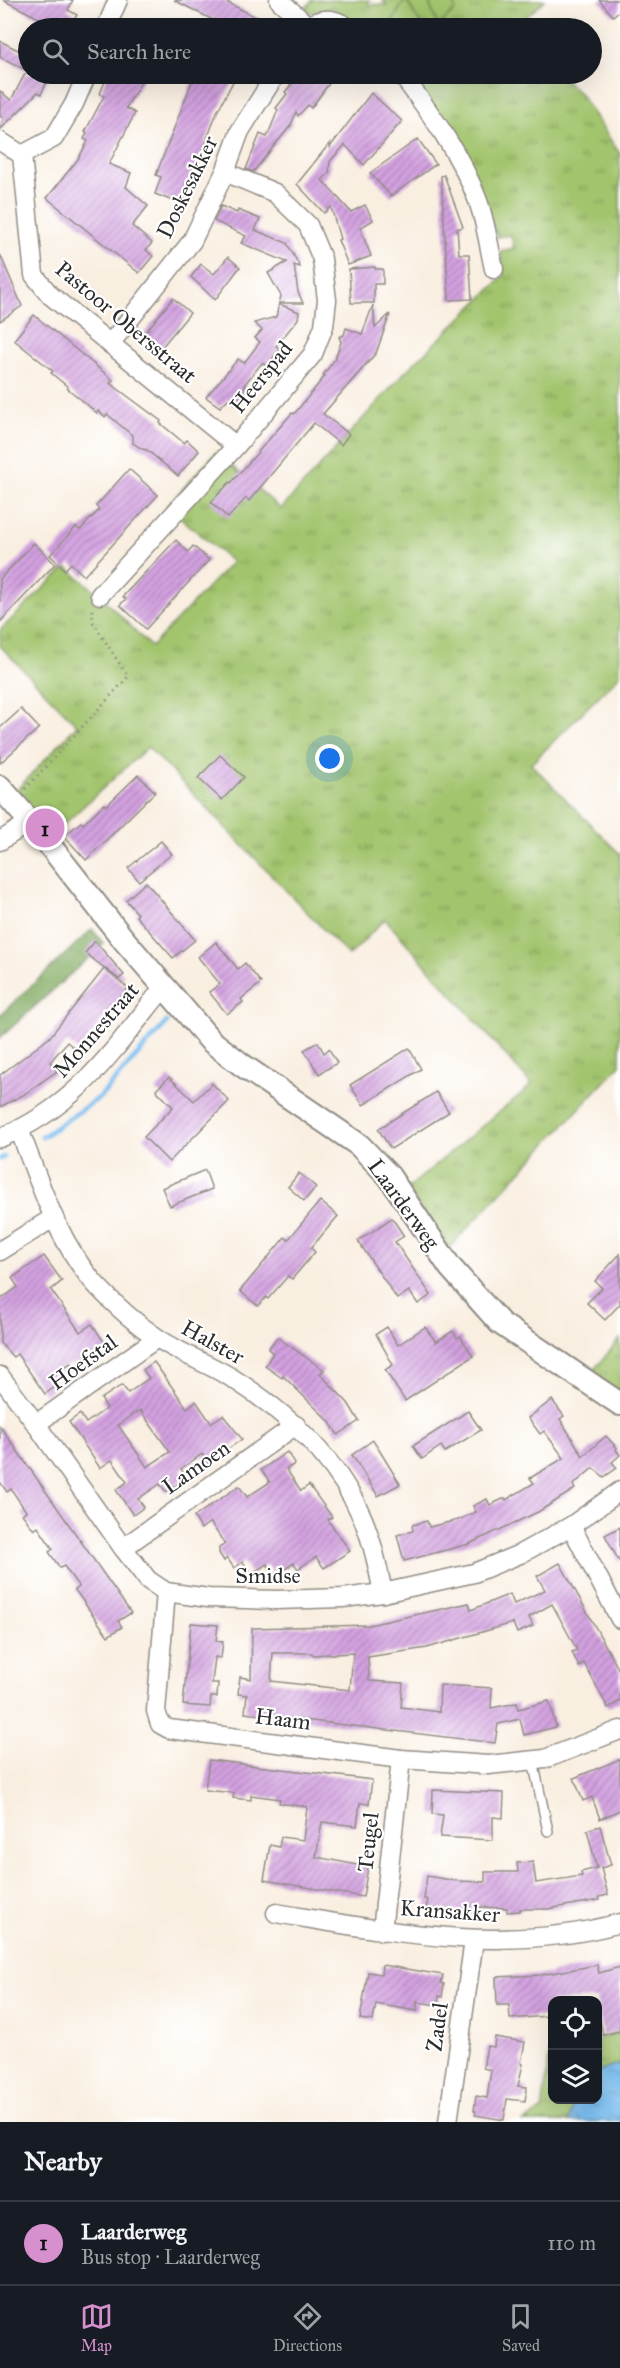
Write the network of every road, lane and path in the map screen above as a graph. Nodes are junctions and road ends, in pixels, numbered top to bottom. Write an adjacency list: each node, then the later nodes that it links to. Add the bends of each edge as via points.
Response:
1 (118, 0): 3 (street)
2 (279, 0): 4 (street)
3 (110, 18)
4 (298, 18)
5 (83, 84): 9 (street, via 54,138)
6 (270, 84): 10 (street, Doskesakker, via 240,130)
7 (407, 84): 11 (street, via 470,183 486,228)
8 (0, 141): 9 (street)
9 (22, 155): 12 (street, Pastoor Obersstraat, via 34,275 50,295)
10 (225, 172): 12 (street, Doskesakker, via 192,241); 14 (street, Heerspad, via 275,193 308,225 322,259 327,300 324,326 313,354)
11 (494, 269)
12 (110, 344): 13 (street, Pastoor Obersstraat)
13 (218, 430): 14 (street, Heerspad)
14 (236, 446): 15 (street, Heerspad)
15 (100, 595): 16 (path, via 92,604 93,622 128,677)
16 (6, 795): 17 (street, Laarderweg)
17 (30, 822): 18 (street); 19 (street, Laarderweg)
18 (0, 841)
19 (164, 987): 20 (street, Monnestraat, via 100,1067 70,1097); 26 (street, Laarderweg, via 211,1041 359,1145 389,1176 450,1267 500,1323)
20 (19, 1129): 21 (street, Monnestraat); 22 (street, Halster)
21 (0, 1138)
22 (53, 1218): 23 (street); 24 (street, Halster, via 96,1285)
23 (0, 1251)
24 (157, 1338): 27 (street, Hoefstal); 28 (street, Halster, via 234,1380)
25 (0, 1376): 27 (street)
26 (620, 1404)
27 (36, 1424): 31 (street)
28 (296, 1425): 31 (street, Lamoen); 33 (street, Halster, via 343,1483 363,1518)
29 (620, 1491): 30 (street, Smidse)
30 (572, 1526): 33 (street, Smidse, via 474,1573); 34 (street)
31 (123, 1548): 32 (street, via 148,1580)
32 (166, 1592): 33 (street, Smidse, via 276,1600); 36 (street, Haam, via 156,1711 160,1724 169,1729)
33 (383, 1593)
34 (620, 1618)
35 (620, 1730): 37 (street, Haam)
36 (401, 1759): 37 (street, Haam, via 488,1765); 41 (street, Teugel)
37 (533, 1761): 38 (lane)
38 (548, 1831)
39 (276, 1913): 41 (street, Kransakker)
40 (620, 1923): 42 (street, Kransakker, via 538,1939)
41 (382, 1931): 42 (street, Kransakker)
42 (474, 1940): 43 (street, Zadel)
43 (448, 2122)

